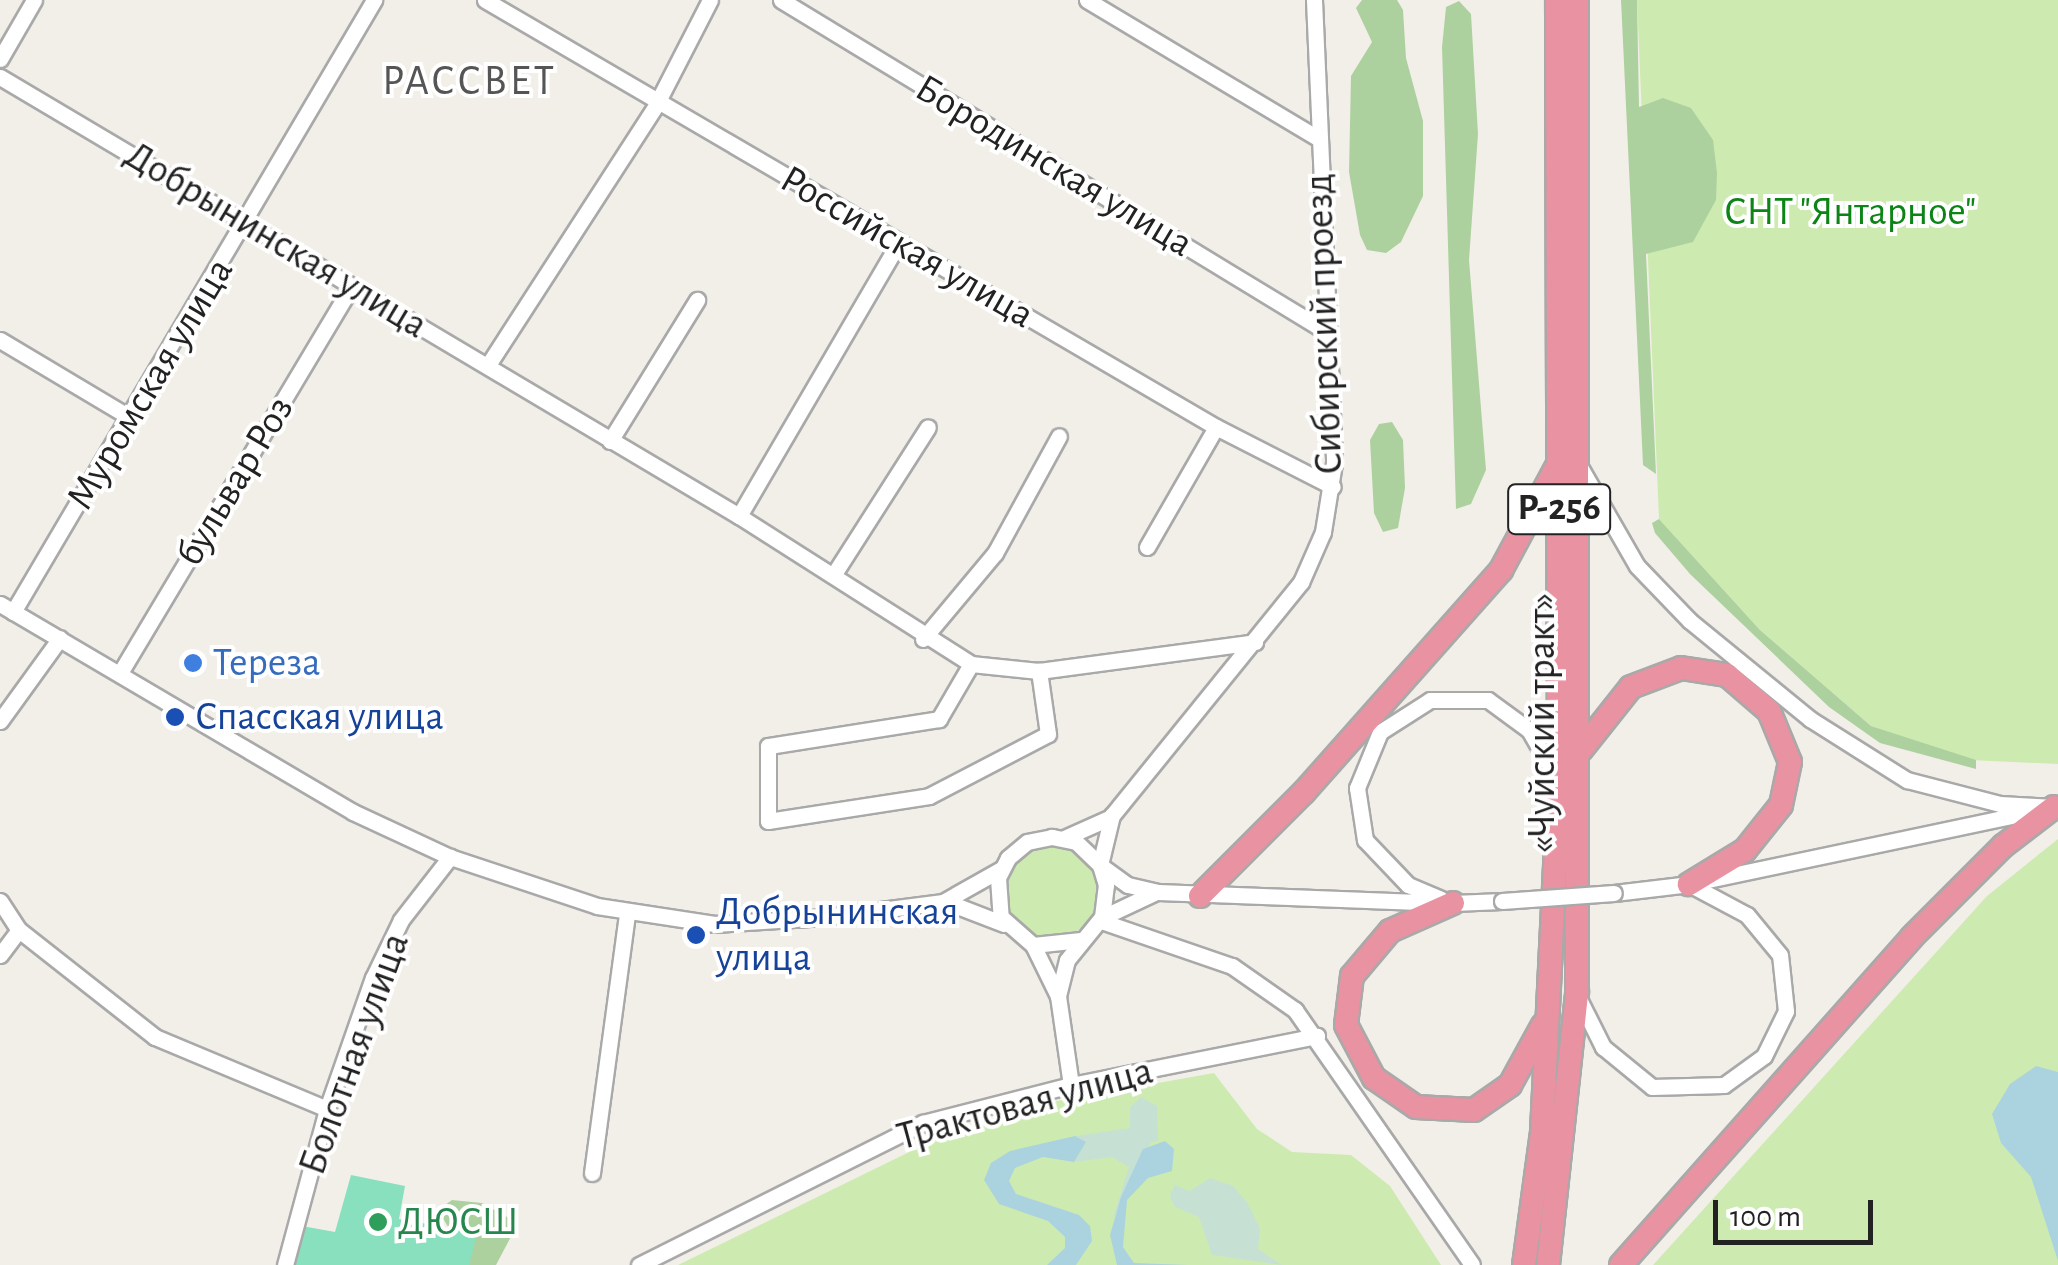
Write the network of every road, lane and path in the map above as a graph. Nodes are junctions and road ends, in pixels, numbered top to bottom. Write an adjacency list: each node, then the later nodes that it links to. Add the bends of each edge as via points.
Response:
1 (34, 0): 10 (street)
2 (374, 0): 14 (street, Муромская улица, via 247,209)
3 (484, 0): 12 (street, Российская улица)
4 (710, 0): 12 (street)
5 (781, 0): 18 (street, Бородинская улица)
6 (1088, 0): 13 (street)
7 (1314, 0): 13 (street, Сибирский проезд)
8 (1557, 0): 26 (highway, «Чуйский тракт» / Р-256)
9 (1577, 0): 26 (highway, «Чуйский тракт» / Р-256)
10 (0, 59)
11 (0, 77): 14 (street, Добрынинская улица)
12 (656, 104): 15 (street, Российская улица); 20 (street)
13 (1316, 137): 18 (street, Сибирский проезд)
14 (246, 225): 16 (street, Добрынинская улица); 21 (street, Муромская улица)
15 (899, 242): 23 (street, Российская улица); 28 (street)
16 (350, 288): 20 (street, Добрынинская улица); 37 (street, бульвар Роз)
17 (697, 300): 25 (street)
18 (1327, 332): 27 (street, Сибирский проезд)
19 (0, 340): 21 (street)
20 (488, 365): 25 (street, Добрынинская улица)
21 (131, 418): 31 (street, Муромская улица)
22 (928, 427): 30 (street)
23 (1216, 427): 27 (street, Российская улица); 29 (street)
24 (1059, 436): 33 (street, via 996,553)
25 (610, 442): 28 (street, Добрынинская улица)
26 (1568, 462): 39 (highway, «Чуйский тракт» / Р-256); 40 (highway, «Чуйский тракт» / Р-256); 41 (street, via 1638,566 1690,621 1810,719 1908,780 1983,800); 49 (highway, via 1501,570 1304,792)
27 (1333, 487): 34 (street, Сибирский проезд, via 1316,554)
28 (739, 516): 30 (street, Добрынинская улица)
29 (1147, 546)
30 (834, 574): 33 (street, Добрынинская улица)
31 (7, 608): 32 (street)
32 (60, 638): 37 (street); 38 (street)
33 (924, 639): 35 (street, Добрынинская улица)
34 (1255, 642): 36 (street, Добрынинская улица); 42 (street, Сибирский проезд)
35 (971, 664): 36 (street, Добрынинская улица); 36 (street, via 939,719 768,746 768,821 929,796 1048,734)
36 (1039, 671)
37 (120, 673): 44 (street, via 353,812)
38 (0, 720)
39 (1581, 750): 47 (highway, via 1632,687 1681,668 1728,675 1768,711 1790,762 1780,805 1745,850); 60 (highway, «Чуйский тракт» / Р-256)
40 (1559, 782): 52 (street, via 1529,730 1488,700 1430,700 1380,732 1368,747 1357,788 1364,840 1408,885); 62 (highway, «Чуйский тракт» / Р-256)
41 (2056, 806): 47 (street); 72 (highway, via 2003,846 1912,937)
42 (1112, 816): 43 (street, Сибирский проезд); 45 (street, Сибирский проезд)
43 (1064, 838): 45 (street); 46 (street, via 1027,842)
44 (450, 856): 53 (street); 65 (street, Болотная улица, via 390,940)
45 (1100, 865): 48 (street, via 1128,885); 54 (street, via 1107,894)
46 (1001, 869): 51 (street); 55 (street, via 996,898)
47 (1689, 884): 52 (street, bridge); 60 (street, via 1747,915 1780,955 1786,1011 1764,1056 1724,1086 1652,1086 1603,1047)
48 (1158, 892): 49 (street); 54 (street)
49 (1200, 896): 52 (street)
50 (0, 901): 56 (street)
51 (943, 902): 53 (street, via 715,924); 55 (street)
52 (1451, 903): 62 (highway, via 1390,931 1352,976 1346,1025 1374,1078 1416,1106 1474,1110 1510,1086)
53 (627, 913): 66 (street)
54 (1101, 920): 57 (street); 63 (street, via 1246,973 1272,988)
55 (1006, 925): 58 (street)
56 (20, 930): 59 (street); 65 (street, via 155,1037)
57 (1081, 940): 58 (street); 61 (street, via 1064,966)
58 (1033, 945): 61 (street)
59 (0, 955)
60 (1576, 992): 71 (highway, «Чуйский тракт» / Р-256)
61 (1058, 996): 64 (street)
62 (1547, 1018): 70 (highway, «Чуйский тракт» / Р-256, via 1542,1132)
63 (1316, 1036): 64 (street, Трактовая улица); 69 (street)
64 (1070, 1085): 68 (street, Трактовая улица, via 923,1123)
65 (327, 1109): 67 (street, Болотная улица)
66 (592, 1172)
67 (285, 1265)
68 (639, 1265)
69 (1472, 1265)
70 (1524, 1265)
71 (1548, 1265)
72 (1621, 1265)

